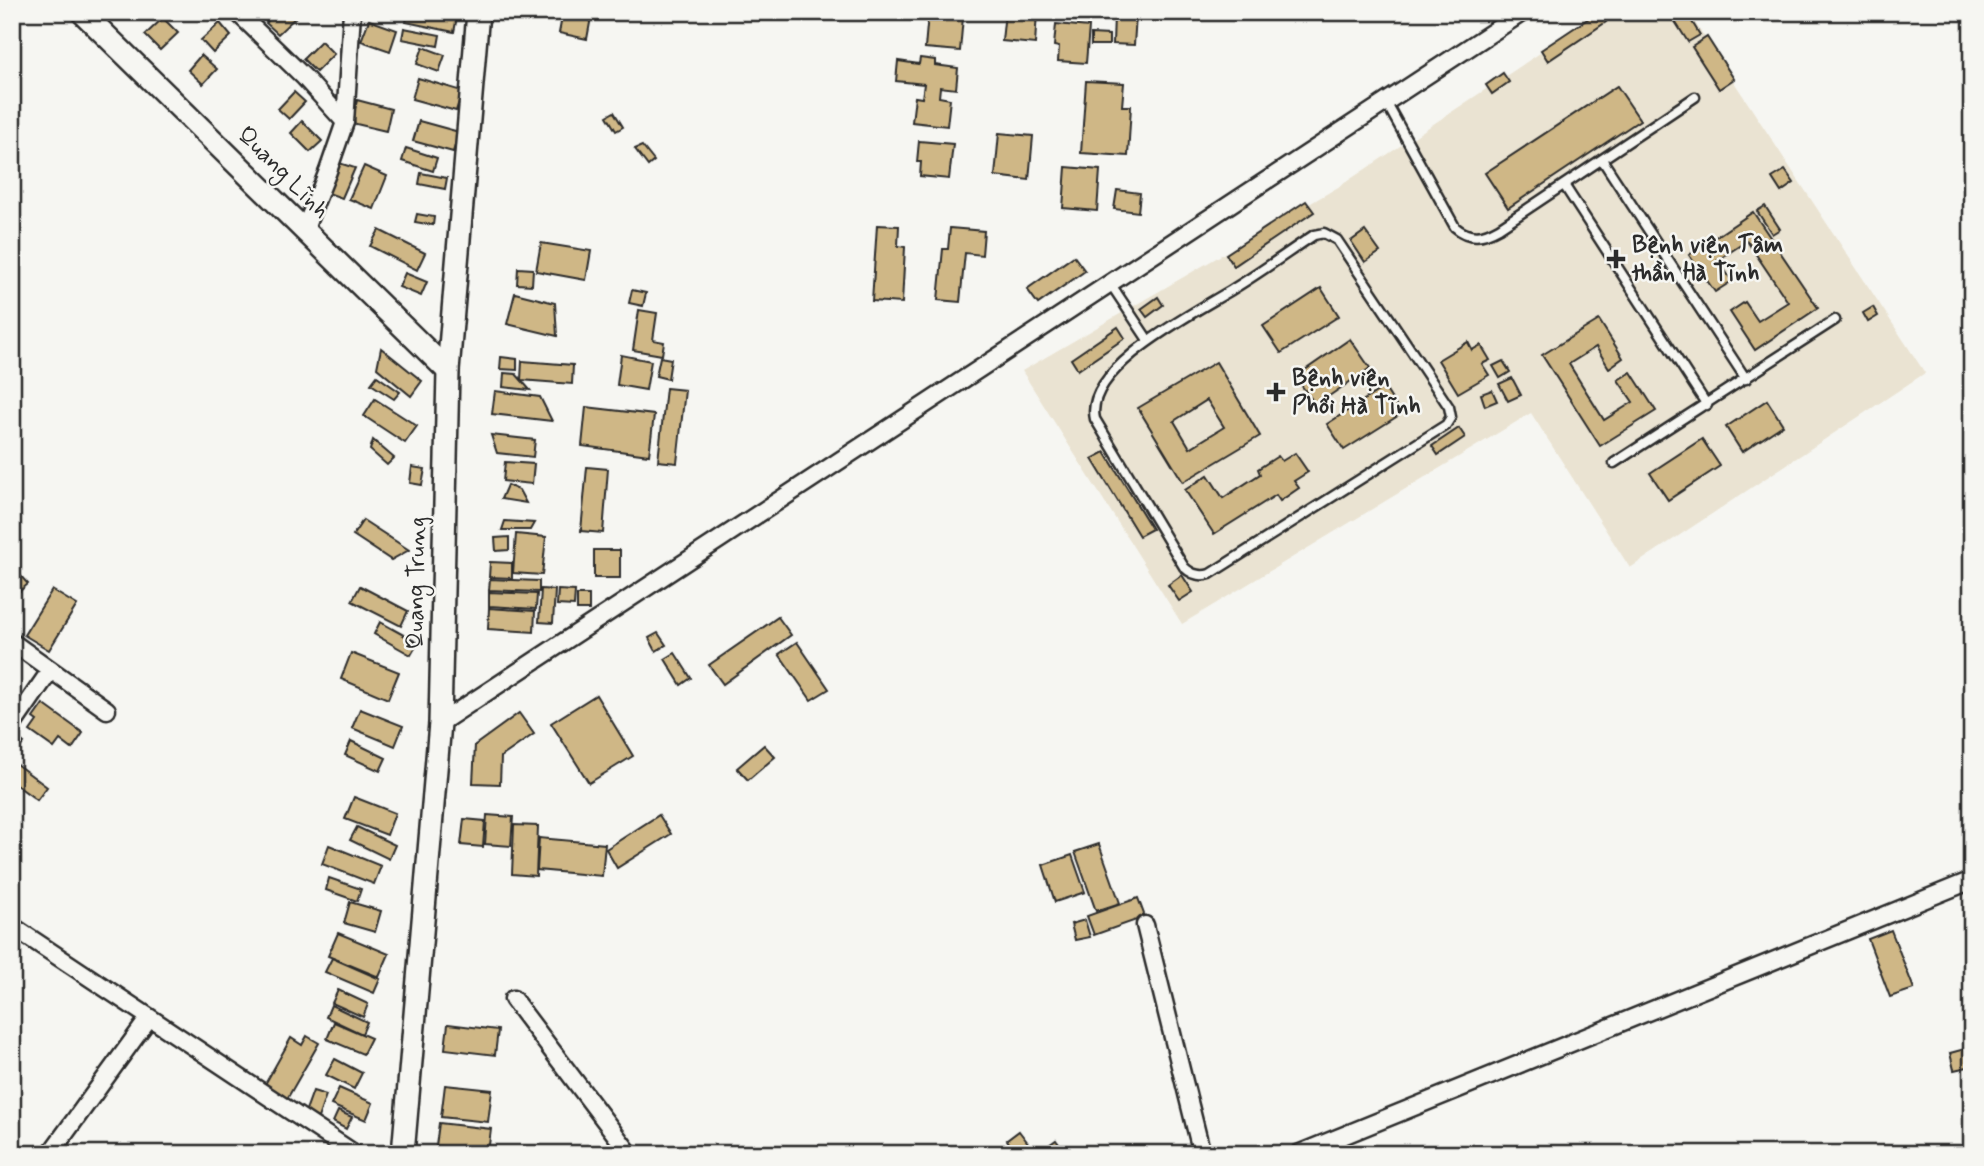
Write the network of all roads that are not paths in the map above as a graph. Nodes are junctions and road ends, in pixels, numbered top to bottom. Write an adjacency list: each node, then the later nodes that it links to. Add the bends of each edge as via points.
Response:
1 (82, 12): 11 (main road, Quang Lĩnh)
2 (237, 12): 8 (street)
3 (352, 12): 8 (street)
4 (478, 12): 15 (main road, Quang Trung)
5 (1523, 12): 7 (street)
6 (1695, 97): 9 (lane)
7 (1387, 104): 10 (lane, via 1448,216 1463,234 1490,233); 12 (street)
8 (345, 122): 11 (street)
9 (1603, 161): 10 (lane); 16 (lane)
10 (1564, 185): 17 (lane)
11 (304, 231): 15 (main road, Quang Lĩnh)
12 (1110, 283): 14 (lane); 22 (street)
13 (1836, 320): 16 (lane)
14 (1148, 340): 14 (lane, via 1314,235 1329,235 1337,240 1449,407 1451,417 1446,425 1210,574 1198,576 1184,567 1093,411 1101,387)
15 (448, 371): 22 (main road, Quang Trung)
16 (1746, 379): 17 (lane)
17 (1707, 405): 18 (lane)
18 (1614, 463)
19 (12, 642): 20 (street)
20 (50, 671): 21 (street); 23 (street)
21 (107, 709)
22 (440, 723): 31 (main road, Quang Trung)
23 (12, 726)
24 (1972, 880): 34 (street)
25 (1145, 925): 33 (street)
26 (12, 926): 28 (street)
27 (513, 999): 32 (street)
28 (149, 1018): 29 (street); 30 (street)
29 (50, 1154)
30 (355, 1154)
31 (403, 1154)
32 (630, 1154)
33 (1202, 1154)
34 (1298, 1154)

